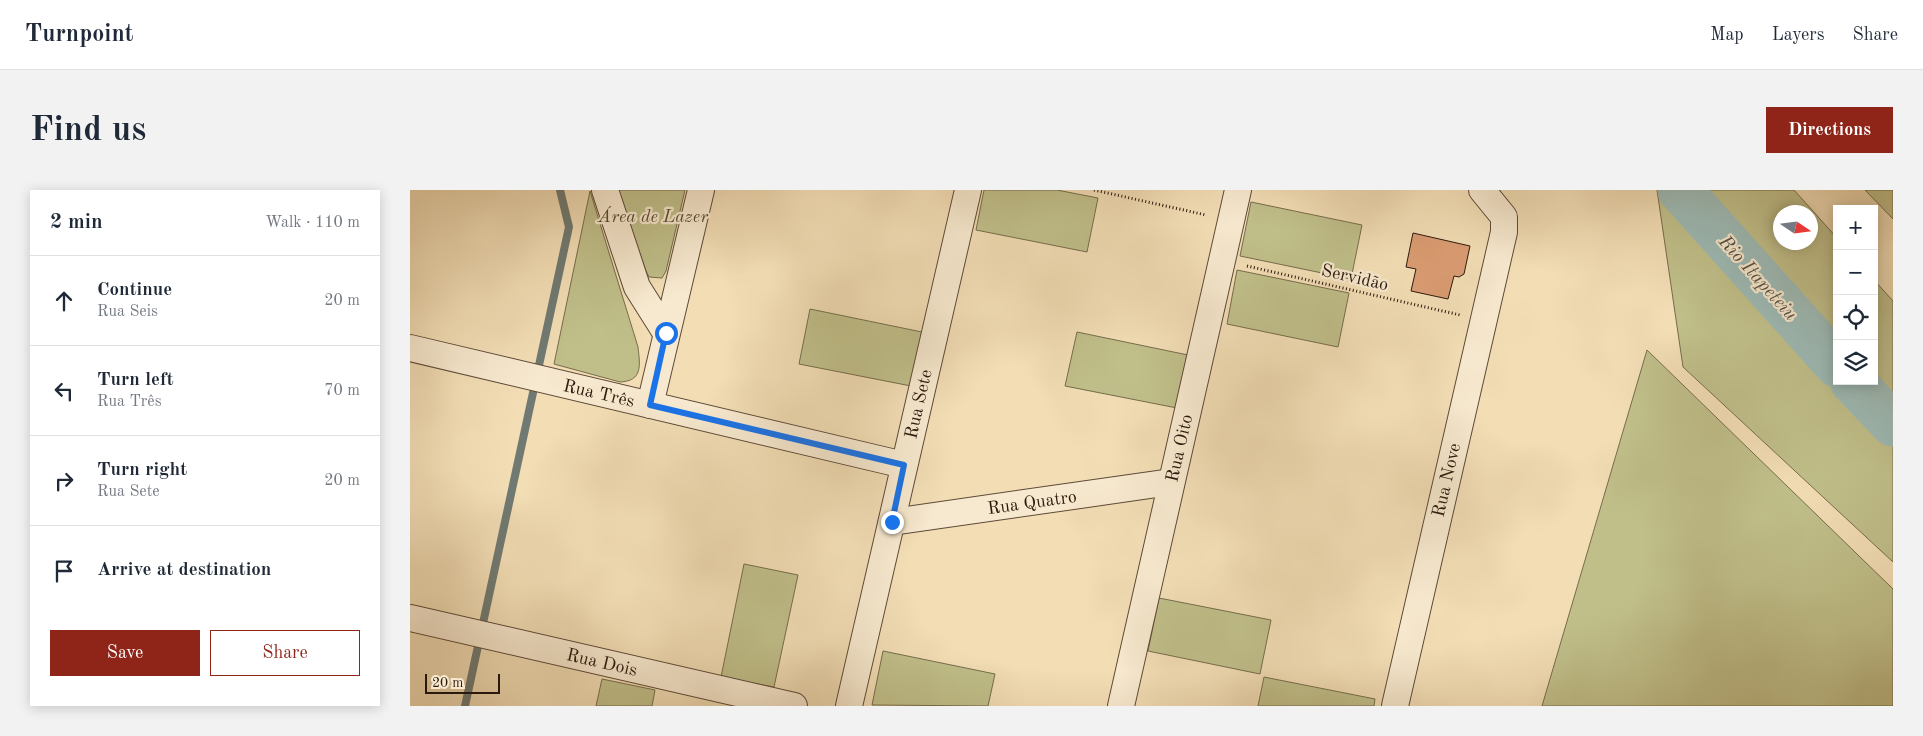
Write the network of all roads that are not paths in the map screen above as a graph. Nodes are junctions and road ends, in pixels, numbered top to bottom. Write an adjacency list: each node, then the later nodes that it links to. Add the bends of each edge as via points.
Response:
1 (605, 190): 6 (street, via 637,287)
2 (701, 190): 6 (street)
3 (968, 190): 9 (street, Rua Sete)
4 (1238, 190): 10 (street, Rua Oito)
5 (1482, 190): 16 (street, Rua Nove, via 1504,217 1504,232)
6 (666, 333): 8 (street)
7 (410, 348): 8 (street, Rua Três)
8 (650, 405): 9 (street, Rua Três)
9 (904, 465): 11 (street, Rua Sete)
10 (1171, 482): 11 (street, Rua Quatro); 15 (street, Rua Oito)
11 (892, 522): 14 (street, Rua Sete)
12 (410, 618): 13 (street, Rua Dois)
13 (794, 706)
14 (849, 706)
15 (1121, 706)
16 (1395, 706)

